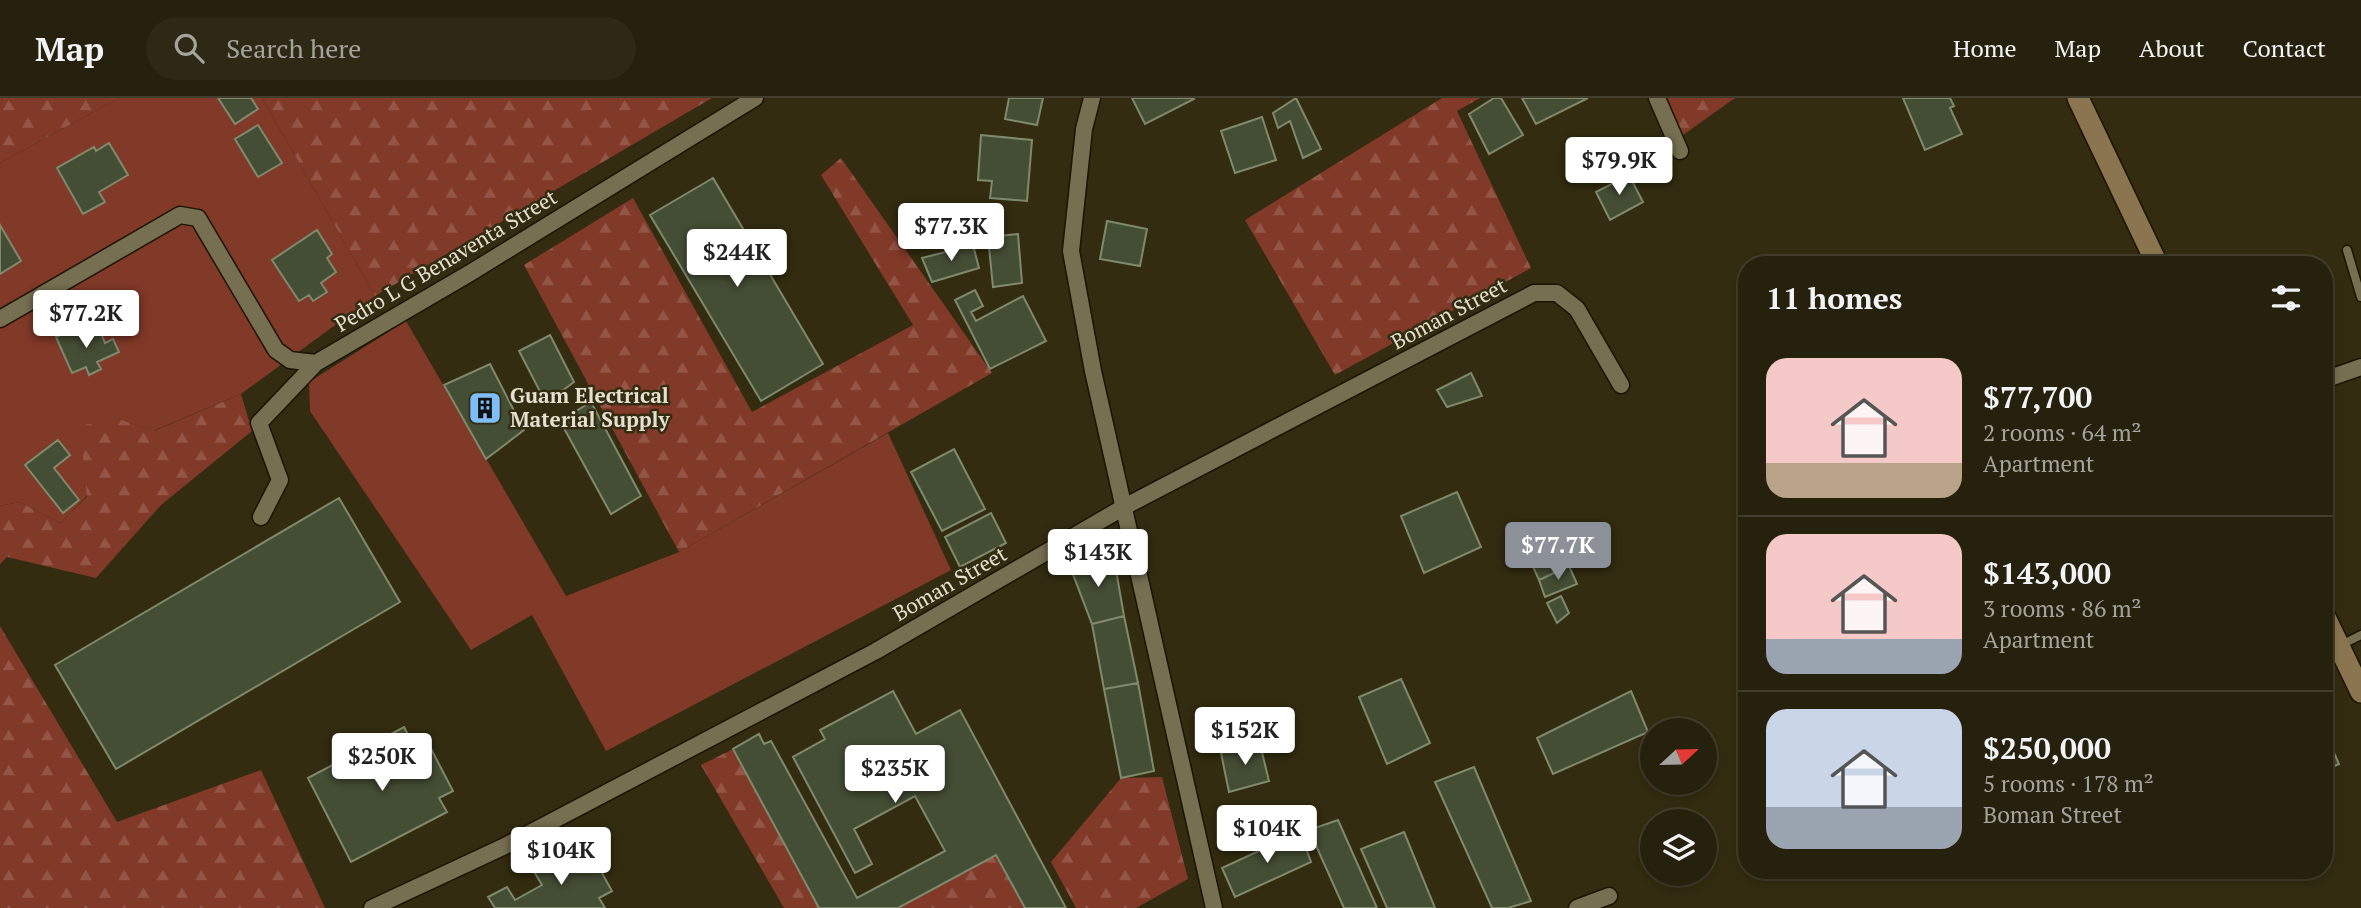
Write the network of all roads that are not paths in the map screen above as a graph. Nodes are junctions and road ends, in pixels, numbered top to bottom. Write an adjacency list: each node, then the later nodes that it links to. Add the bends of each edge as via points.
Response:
1 (755, 98): 10 (street, Pedro L G Benaventa Street)
2 (1091, 98): 14 (street, via 1071,251)
3 (1657, 98): 5 (street)
4 (2078, 98): 7 (main road)
5 (1680, 151)
6 (2347, 250): 8 (lane)
7 (2153, 256)
8 (2361, 297)
9 (0, 319): 10 (street, via 180,215 198,218 276,350 290,360)
10 (316, 363): 15 (street, Pedro L G Benaventa Street, via 259,423 279,480)
11 (2361, 367): 12 (street)
12 (2333, 377)
13 (1621, 385): 14 (street, Boman Street, via 1577,309 1558,293 1534,293)
14 (1124, 507): 21 (street, Boman Street, via 876,651 505,846); 22 (street)
15 (261, 517)
16 (2333, 635): 18 (main road)
17 (2361, 635): 18 (lane)
18 (2338, 646): 19 (main road)
19 (2361, 692)
20 (1609, 896): 23 (street)
21 (372, 908)
22 (1214, 908)
23 (1577, 908)

